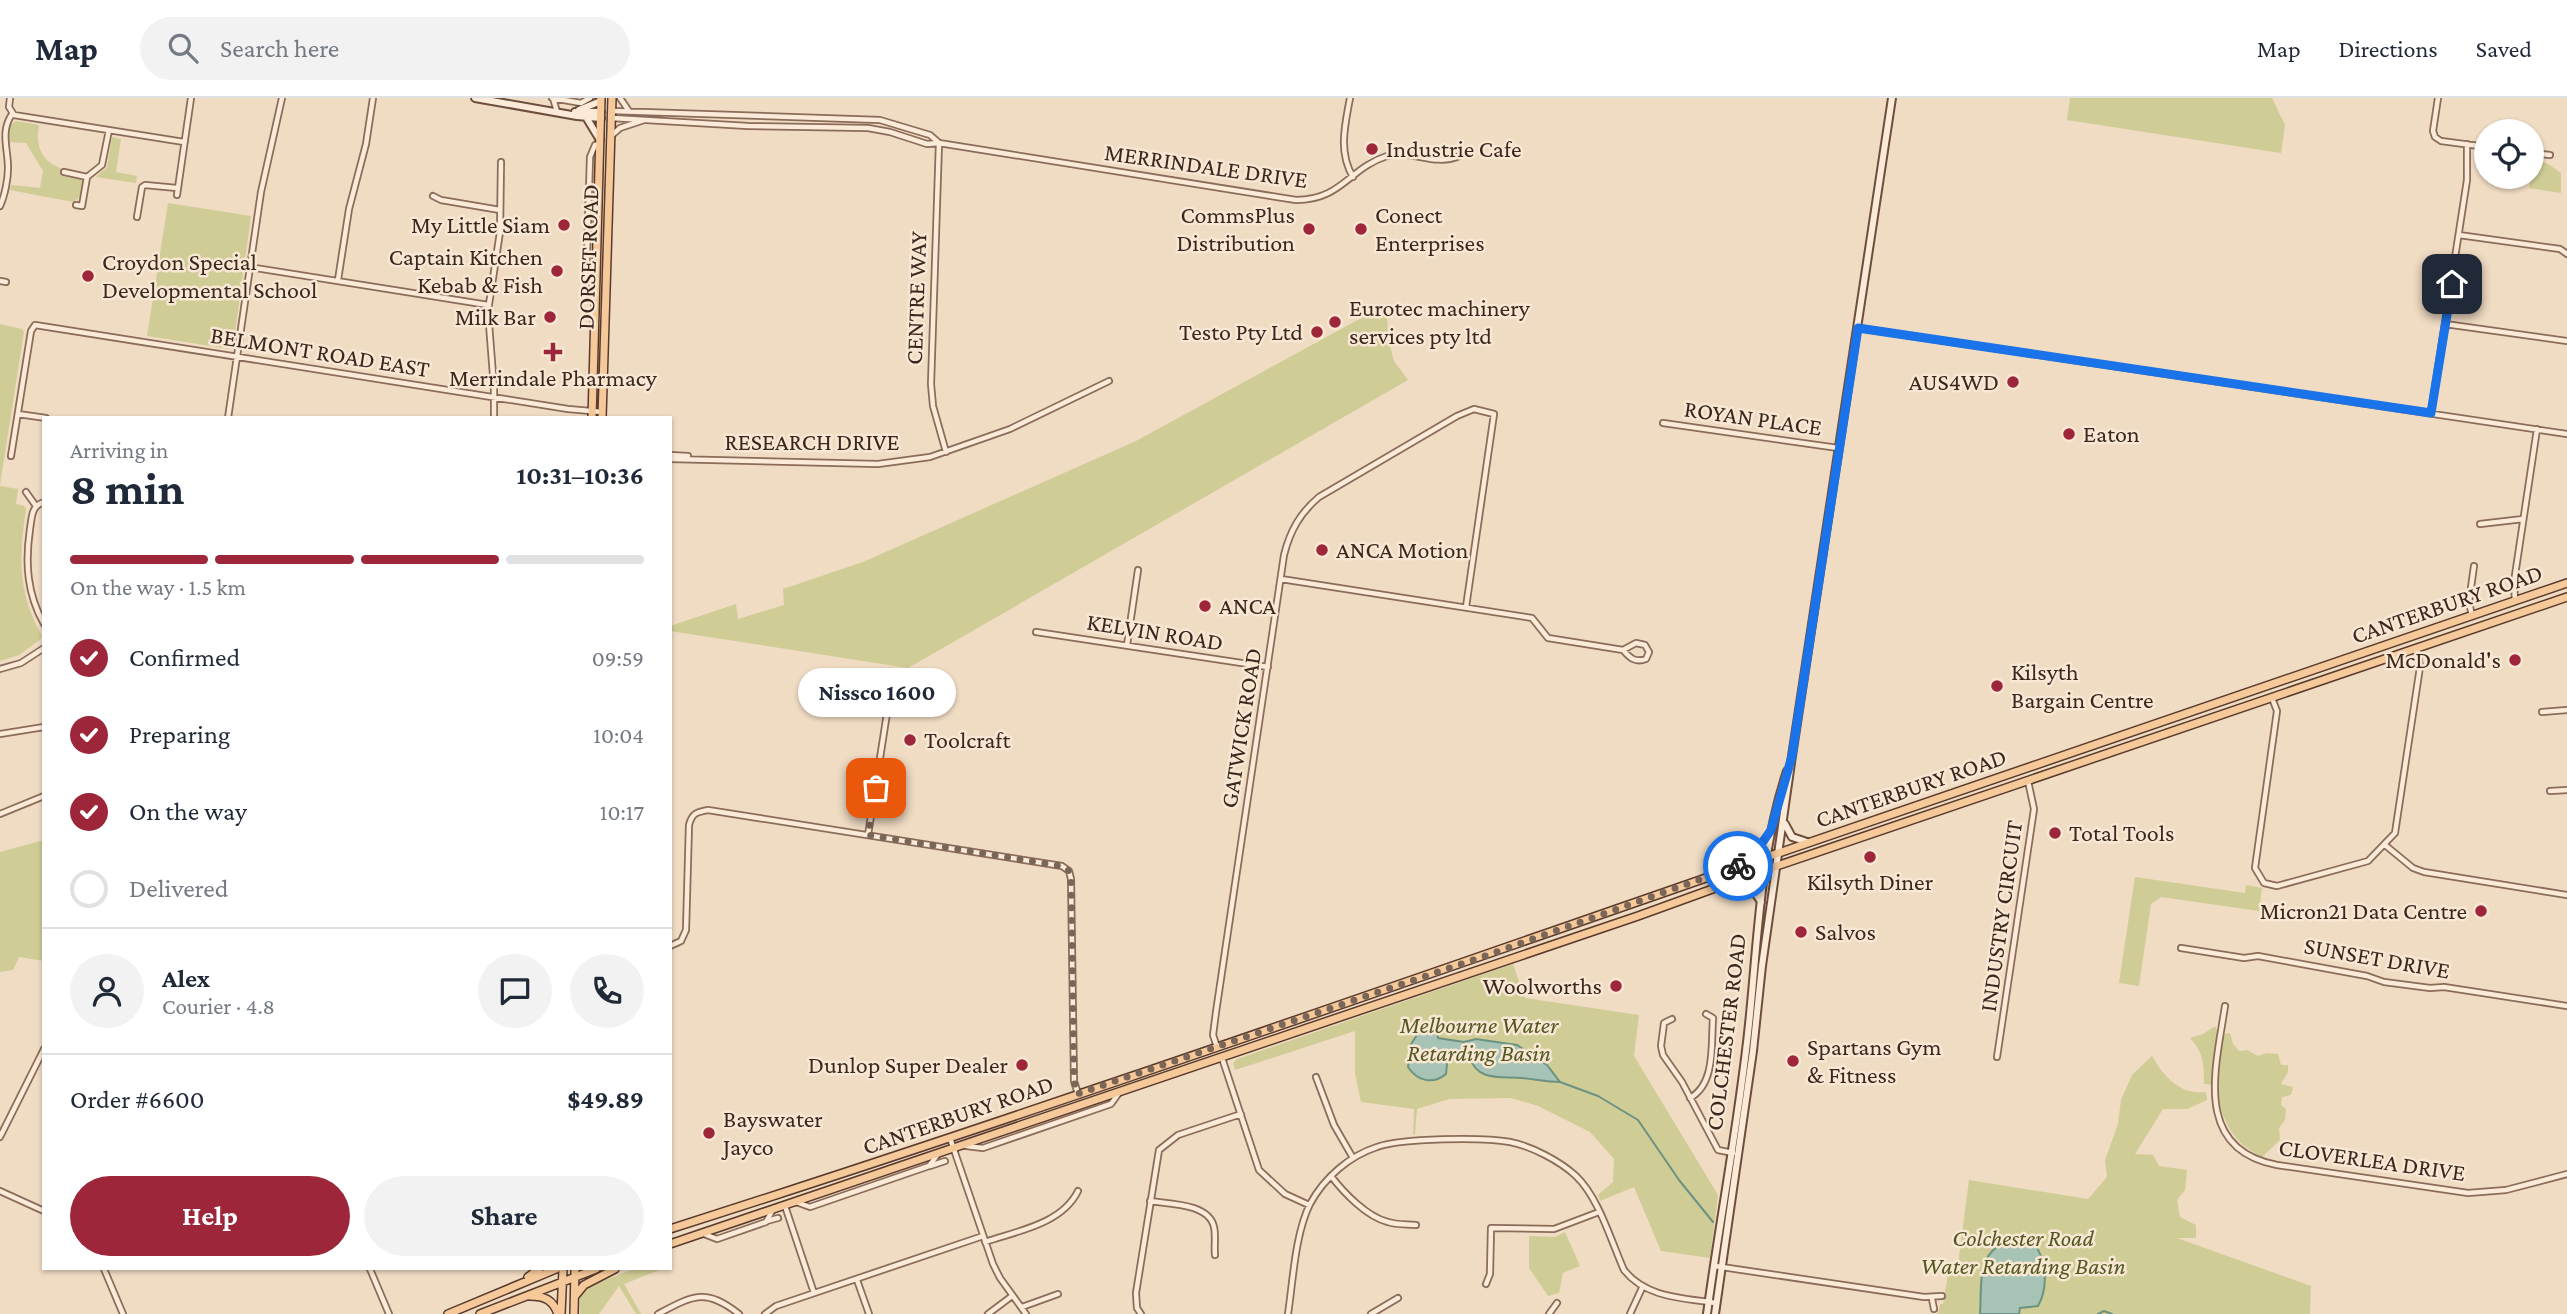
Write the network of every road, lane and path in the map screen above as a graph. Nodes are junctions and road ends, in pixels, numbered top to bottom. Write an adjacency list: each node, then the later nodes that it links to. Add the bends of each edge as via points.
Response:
1 (10, 98): 17 (street)
2 (191, 98): 28 (street)
3 (282, 98): 50 (street)
4 (373, 98): 51 (street)
5 (475, 98): 15 (main road)
6 (553, 98): 7 (street, via 581,103); 15 (street)
7 (590, 98)
8 (612, 98): 18 (main road, DORSET ROAD)
9 (620, 98): 14 (street)
10 (1350, 98): 40 (street, via 1343,136 1346,166)
11 (1892, 98): 56 (main road, COLCHESTER ROAD)
12 (2438, 98): 31 (street, via 2435,137)
13 (601, 99): 16 (main road); 19 (main road, DORSET ROAD)
14 (629, 111): 18 (street, MERRINDALE DRIVE); 20 (street, MERRINDALE DRIVE)
15 (560, 112): 16 (main road); 21 (main road)
16 (574, 112): 19 (main road)
17 (12, 114): 26 (street); 35 (street, via 6,122)
18 (612, 114): 19 (main road); 23 (street, MERRINDALE DRIVE); 27 (main road, DORSET ROAD)
19 (601, 115): 21 (main road); 29 (main road, DORSET ROAD)
20 (730, 115): 22 (street, MERRINDALE DRIVE); 24 (street)
21 (586, 117): 29 (main road)
22 (791, 117): 25 (street); 30 (street, MERRINDALE DRIVE, via 880,120 930,135)
23 (648, 119): 24 (street, MERRINDALE DRIVE); 27 (street, via 620,128)
24 (730, 125): 25 (street, MERRINDALE DRIVE)
25 (791, 127): 30 (street, MERRINDALE DRIVE, via 874,129 927,144)
26 (109, 131): 28 (street); 39 (street, via 102,165)
27 (611, 136): 54 (main road, DORSET ROAD)
28 (184, 142): 41 (street)
29 (600, 143): 53 (main road, DORSET ROAD)
30 (939, 143): 40 (street, MERRINDALE DRIVE, via 1296,200 1322,198); 72 (street, CENTRE WAY, via 931,384)
31 (2467, 144): 32 (street); 48 (street)
32 (2474, 145)
33 (2544, 154): 34 (street)
34 (2550, 155)
35 (3, 157): 45 (street, via 8,167)
36 (1457, 157): 40 (street, MERRINDALE DRIVE, via 1388,156)
37 (501, 162): 46 (street)
38 (64, 172): 39 (street)
39 (87, 177): 44 (street, via 82,206)
40 (1353, 177)
41 (177, 188): 42 (street); 47 (street, via 142,187)
42 (177, 195)
43 (433, 196): 46 (street)
44 (76, 205)
45 (0, 206)
46 (500, 210): 52 (street)
47 (137, 216)
48 (2459, 235): 49 (street, via 2560,249); 55 (street)
49 (2567, 254)
50 (249, 267): 51 (street); 58 (street)
51 (338, 280): 52 (street)
52 (488, 305): 60 (street)
53 (595, 314): 54 (main road); 63 (main road, DORSET ROAD)
54 (605, 314): 64 (main road, DORSET ROAD)
55 (2445, 324): 57 (street); 61 (street)
56 (1858, 328): 61 (street); 71 (main road, COLCHESTER ROAD)
57 (2567, 341)
58 (237, 356): 60 (street, BELMONT ROAD EAST); 62 (street, BELMONT ROAD EAST, via 33,326); 65 (street)
59 (1109, 381): 72 (street, RESEARCH DRIVE, via 1010,429)
60 (494, 397): 63 (street, BELMONT ROAD EAST); 66 (street)
61 (2431, 413): 69 (street)
62 (18, 414): 67 (street); 73 (street)
63 (592, 415): 64 (street, BELMONT ROAD EAST)
64 (602, 415)
65 (228, 416)
66 (494, 416)
67 (42, 417)
68 (1662, 423): 71 (street, ROYAN PLACE)
69 (2537, 429): 70 (street); 78 (street)
70 (2567, 434)
71 (1839, 448): 106 (main road, COLCHESTER ROAD)
72 (946, 452): 74 (street, RESEARCH DRIVE, via 878,464)
73 (11, 456)
74 (672, 457)
75 (26, 492): 77 (street)
76 (42, 503): 77 (street)
77 (36, 506): 89 (street, via 27,573)
78 (2523, 519): 79 (street); 85 (street)
79 (2480, 524)
80 (2473, 566): 88 (street)
81 (1138, 570): 92 (street)
82 (1281, 579): 86 (street); 86 (street, GATWICK ROAD, via 1290,536 1301,515 1319,497 1474,409 1494,414); 96 (street, GATWICK ROAD)
83 (2567, 583): 85 (main road, CANTERBURY ROAD)
84 (2567, 597): 87 (main road, CANTERBURY ROAD)
85 (2515, 602): 87 (main road); 88 (main road, CANTERBURY ROAD)
86 (1466, 607): 95 (street, via 1532,618 1548,638)
87 (2520, 612): 93 (main road, CANTERBURY ROAD)
88 (2472, 617): 91 (main road, CANTERBURY ROAD)
89 (42, 620)
90 (1036, 632): 92 (street, KELVIN ROAD)
91 (2413, 637): 93 (main road); 100 (main road, CANTERBURY ROAD)
92 (1127, 645): 96 (street, KELVIN ROAD)
93 (2417, 648): 99 (main road, CANTERBURY ROAD); 116 (street, via 2420,667 2395,833)
94 (42, 649): 97 (street)
95 (1623, 650): 95 (street, via 1636,643 1649,652 1646,659 1637,660)
96 (1268, 667): 139 (street, GATWICK ROAD, via 1216,1012 1213,1035)
97 (0, 669)
98 (890, 694): 114 (street)
99 (2272, 697): 103 (main road, CANTERBURY ROAD); 116 (street, via 2277,711 2256,859 2258,876 2271,886 2285,884 2368,861)
100 (2208, 707): 103 (main road); 115 (main road, CANTERBURY ROAD)
101 (2567, 710): 102 (street)
102 (2542, 712)
103 (2212, 718): 107 (main road, CANTERBURY ROAD)
104 (42, 727): 105 (street)
105 (0, 734)
106 (1792, 756): 112 (main road, COLCHESTER ROAD); 113 (main road, COLCHESTER ROAD)
107 (2028, 780): 119 (main road, CANTERBURY ROAD); 141 (street, INDUSTRY CIRCUIT, via 2035,801)
108 (2567, 790): 109 (street)
109 (2550, 791)
110 (42, 797): 111 (street)
111 (0, 814)
112 (1783, 819): 115 (main road, via 1792,837); 117 (main road, COLCHESTER ROAD)
113 (1771, 830): 118 (main road, COLCHESTER ROAD); 120 (main road, via 1753,856)
114 (868, 835): 131 (street, via 697,812 689,825 686,930 681,941); 145 (street, via 1062,866 1069,871)
115 (1810, 843): 117 (main road, CANTERBURY ROAD)
116 (2385, 845): 124 (street, via 2424,872)
117 (1778, 853): 118 (main road, CANTERBURY ROAD); 119 (main road, COLCHESTER ROAD)
118 (1767, 857): 120 (main road, CANTERBURY ROAD); 121 (main road, COLCHESTER ROAD)
119 (1776, 866): 121 (main road, CANTERBURY ROAD); 154 (main road, COLCHESTER ROAD, via 1753,1051)
120 (1733, 868): 123 (main road, CANTERBURY ROAD)
121 (1765, 870): 122 (main road, CANTERBURY ROAD); 126 (main road, COLCHESTER ROAD)
122 (1727, 883): 126 (main road, via 1751,888); 127 (main road, CANTERBURY ROAD)
123 (1657, 895): 125 (main road, CANTERBURY ROAD); 127 (main road)
124 (2567, 895)
125 (1648, 898): 128 (main road); 129 (main road, CANTERBURY ROAD)
126 (1762, 903): 154 (main road, COLCHESTER ROAD)
127 (1662, 907): 128 (main road, CANTERBURY ROAD)
128 (1653, 911): 130 (main road, CANTERBURY ROAD)
129 (1560, 930): 130 (street); 133 (main road, CANTERBURY ROAD)
130 (1563, 941): 136 (main road, CANTERBURY ROAD)
131 (672, 945)
132 (2181, 948): 135 (street, SUNSET DRIVE, via 2244,958 2259,956 2384,982)
133 (1363, 998): 136 (main road); 139 (main road, CANTERBURY ROAD)
134 (2225, 1006): 158 (street, CLOVERLEA DRIVE, via 2214,1078 2216,1110 2233,1143 2260,1161 2468,1193 2505,1190)
135 (2567, 1006)
136 (1366, 1008): 142 (main road, CANTERBURY ROAD)
137 (1709, 1015): 146 (street, via 1706,1082)
138 (1672, 1019): 146 (street, via 1664,1023 1662,1051)
139 (1217, 1047): 142 (main road); 145 (main road, CANTERBURY ROAD)
140 (42, 1053): 149 (street)
141 (1997, 1057)
142 (1222, 1058): 144 (main road, CANTERBURY ROAD); 148 (street)
143 (1316, 1077): 155 (street, via 1334,1125)
144 (1120, 1092): 147 (main road, CANTERBURY ROAD); 151 (street, CANTERBURY ROAD, via 1111,1104 983,1148)
145 (1077, 1094): 147 (main road); 150 (main road, CANTERBURY ROAD)
146 (1690, 1098): 154 (street, via 1717,1148)
147 (1081, 1105): 151 (main road, CANTERBURY ROAD)
148 (1241, 1114): 163 (street, via 1178,1135 1163,1145); 165 (street, via 1259,1170 1285,1194)
149 (0, 1137)
150 (949, 1138): 152 (street); 162 (main road, CANTERBURY ROAD)
151 (964, 1145): 152 (main road, CANTERBURY ROAD)
152 (953, 1149): 153 (main road, CANTERBURY ROAD); 175 (street)
153 (938, 1154): 157 (street, CANTERBURY ROAD); 164 (main road, CANTERBURY ROAD)
154 (1734, 1154): 178 (main road, COLCHESTER ROAD)
155 (1353, 1158): 159 (street); 169 (street, via 1399,1142 1512,1143 1575,1175)
156 (945, 1161): 157 (street, CANTERBURY ROAD)
157 (929, 1166): 164 (street, CANTERBURY ROAD, via 810,1207)
158 (2567, 1174)
159 (1331, 1176): 165 (street); 172 (street, via 1378,1219)
160 (0, 1191): 167 (street)
161 (1078, 1191): 175 (street, via 1054,1216)
162 (781, 1194): 166 (main road); 173 (main road, CANTERBURY ROAD)
163 (1150, 1201): 177 (street, via 1203,1213 1214,1227); 215 (street, via 1135,1300)
164 (796, 1202): 166 (main road, CANTERBURY ROAD)
165 (1310, 1205): 216 (street, via 1301,1229)
166 (785, 1206): 168 (main road, CANTERBURY ROAD); 191 (street)
167 (42, 1210)
168 (773, 1210): 171 (street); 174 (main road, CANTERBURY ROAD)
169 (1599, 1212): 189 (street, via 1554,1229 1491,1228); 190 (street, via 1624,1270)
170 (778, 1218): 171 (street, CANTERBURY ROAD)
171 (766, 1222): 174 (street, CANTERBURY ROAD, via 717,1239)
172 (1416, 1225)
173 (672, 1228)
174 (703, 1234): 176 (main road, CANTERBURY ROAD)
175 (984, 1239): 187 (street); 195 (street)
176 (672, 1243)
177 (1215, 1255)
178 (1719, 1267): 198 (street); 199 (main road, COLCHESTER ROAD)
179 (104, 1270): 203 (street)
180 (370, 1270): 204 (street)
181 (538, 1270): 188 (main road)
182 (553, 1270): 188 (main road)
183 (563, 1270): 186 (main road)
184 (613, 1270): 194 (main road, via 584,1285)
185 (575, 1272): 186 (main road); 194 (main road)
186 (563, 1280): 193 (main road); 207 (main road)
187 (857, 1280): 191 (street); 212 (street)
188 (519, 1283): 205 (main road)
189 (1486, 1284)
190 (1642, 1288): 199 (street); 219 (street)
191 (814, 1293): 211 (street)
192 (1058, 1294): 201 (street)
193 (526, 1296): 206 (main road); 207 (main road, via 549,1299)
194 (575, 1296): 208 (main road)
195 (1012, 1296): 201 (street); 213 (street)
196 (1942, 1296): 198 (street)
197 (1398, 1297): 217 (street)
198 (1932, 1298): 202 (street)
199 (1713, 1302): 220 (main road, COLCHESTER ROAD); 221 (main road, COLCHESTER ROAD)
200 (1557, 1303): 218 (street)
201 (1022, 1307): 214 (street)
202 (1934, 1309)
203 (123, 1314)
204 (389, 1314)
205 (448, 1314)
206 (480, 1314)
207 (560, 1314)
208 (574, 1314)
209 (658, 1314): 210 (street, via 705,1296)
210 (740, 1314)
211 (765, 1314)
212 (869, 1314)
213 (988, 1314)
214 (1026, 1314)
215 (1140, 1314)
216 (1288, 1314)
217 (1371, 1314)
218 (1549, 1314)
219 (1630, 1314)
220 (1707, 1314)
221 (1715, 1314)

